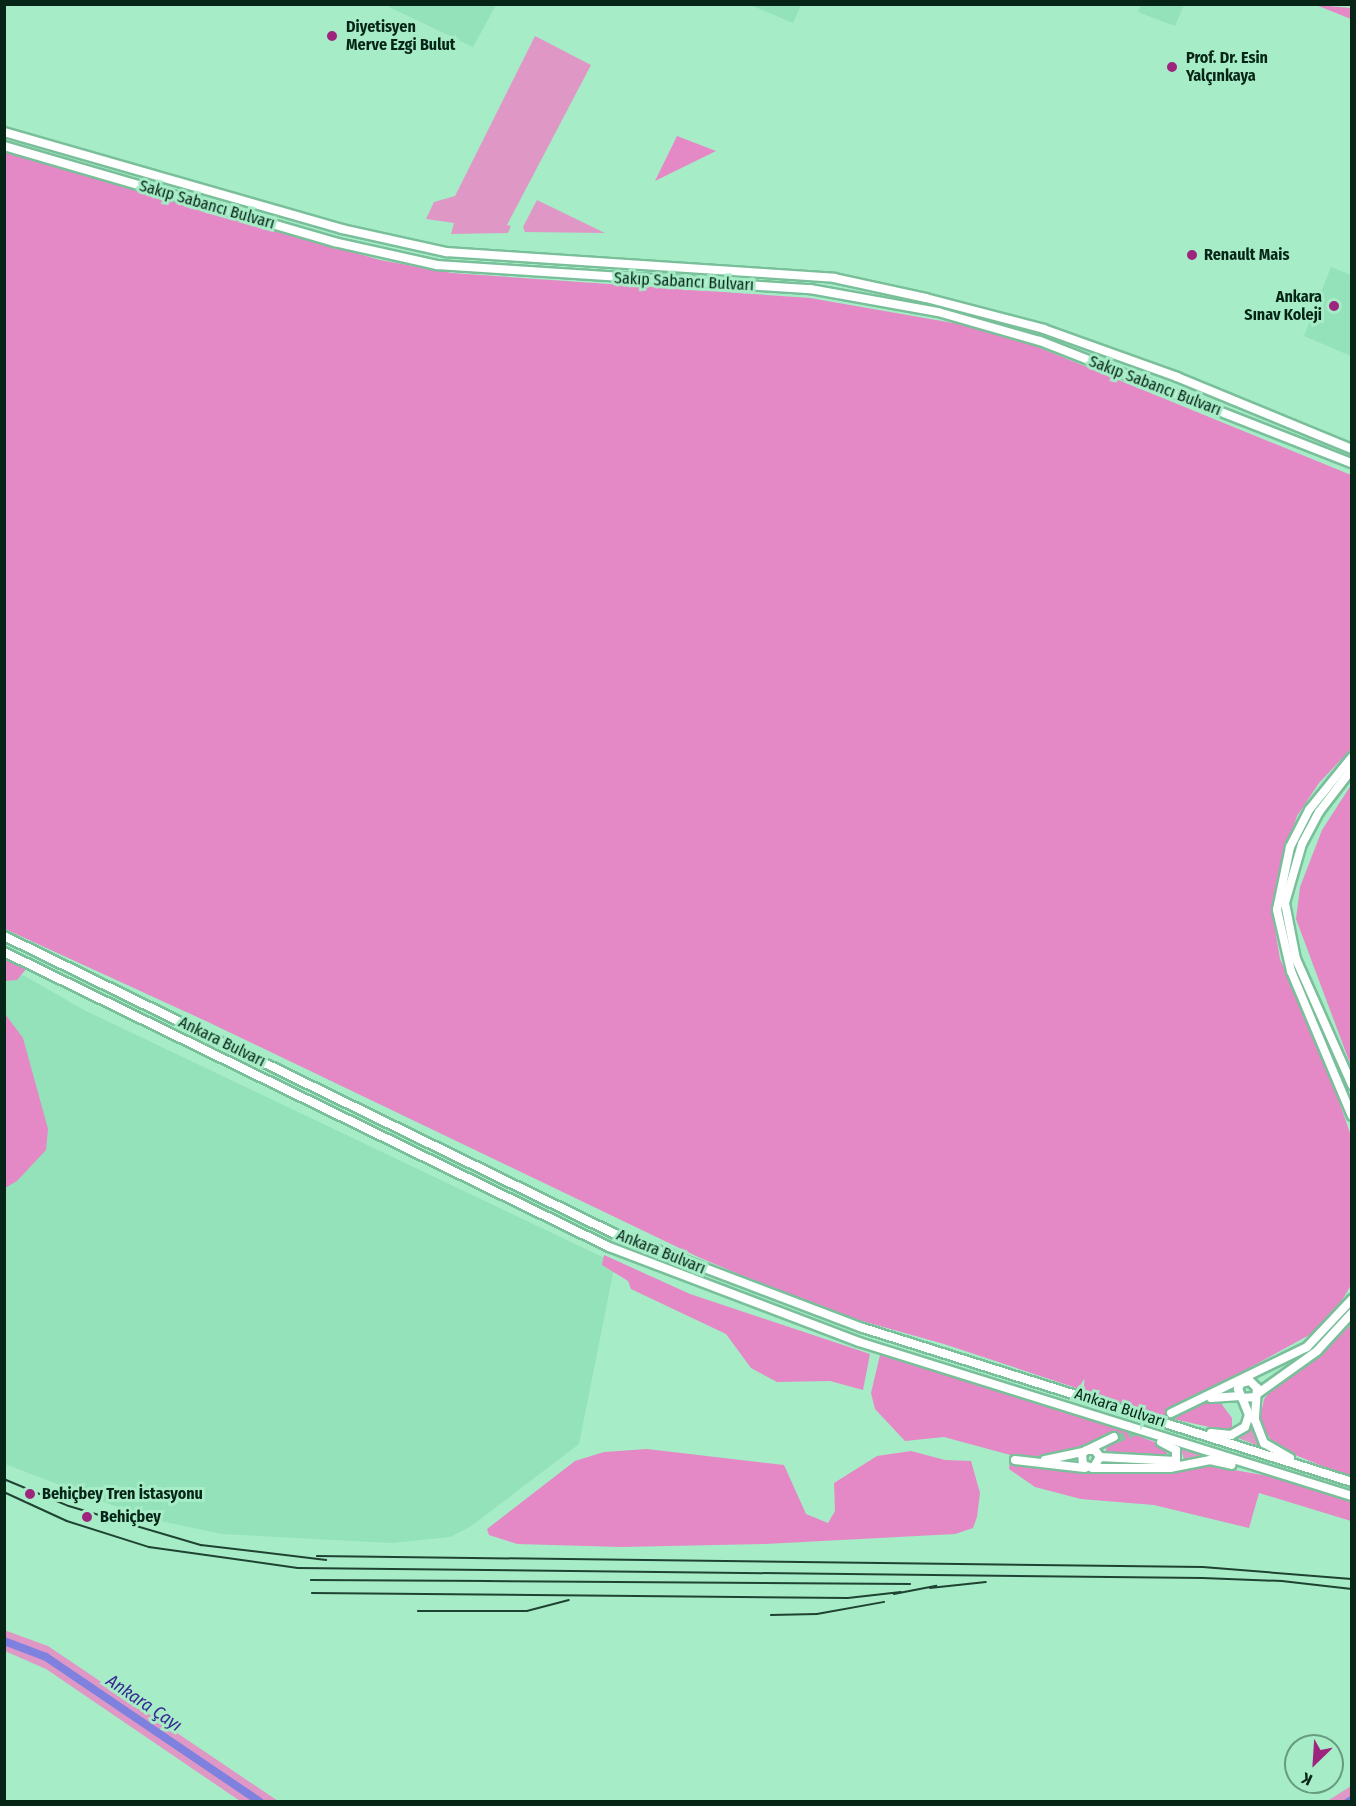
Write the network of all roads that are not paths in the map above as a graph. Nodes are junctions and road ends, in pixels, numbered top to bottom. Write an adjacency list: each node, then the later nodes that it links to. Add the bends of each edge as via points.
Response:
1 (4, 132): 3 (main road, Sakıp Sabancı Bulvarı, via 342,229 440,251 499,259 834,278 926,298 1044,329 1177,377)
2 (4, 146): 4 (main road, Sakıp Sabancı Bulvarı, via 334,242 438,265 810,289 938,312 1040,341)
3 (1352, 449)
4 (1352, 463)
5 (1352, 757): 10 (main road, via 1309,810 1290,847 1277,910 1291,971)
6 (1352, 769): 9 (main road, via 1319,812 1302,844 1285,903 1296,958)
7 (4, 936): 16 (main road, Ankara Bulvarı, via 615,1234 862,1328)
8 (4, 952): 17 (main road, Ankara Bulvarı, via 609,1247 859,1342)
9 (1352, 1085)
10 (1352, 1116)
11 (1352, 1299): 13 (main road, via 1307,1347)
12 (1352, 1313): 14 (main road, via 1317,1351)
13 (1243, 1380): 14 (main road, via 1256,1384); 15 (main road, via 1238,1389); 15 (main road, via 1173,1414 1215,1396)
14 (1256, 1395): 15 (main road); 22 (main road, via 1255,1420 1264,1443 1274,1451)
15 (1241, 1397): 16 (main road, via 1249,1415 1245,1427 1237,1434 1215,1434)
16 (1170, 1424): 22 (main road, Ankara Bulvarı)
17 (1135, 1430): 19 (main road, via 1176,1450 1176,1461); 21 (main road, Ankara Bulvarı)
18 (1116, 1438): 19 (main road)
19 (1091, 1452): 20 (main road); 20 (main road, via 1081,1459); 20 (main road, via 1067,1458 1015,1460)
20 (1090, 1468): 21 (main road, via 1170,1468 1210,1460)
21 (1292, 1478): 23 (main road, Ankara Bulvarı)
22 (1351, 1482)
23 (1352, 1496)

